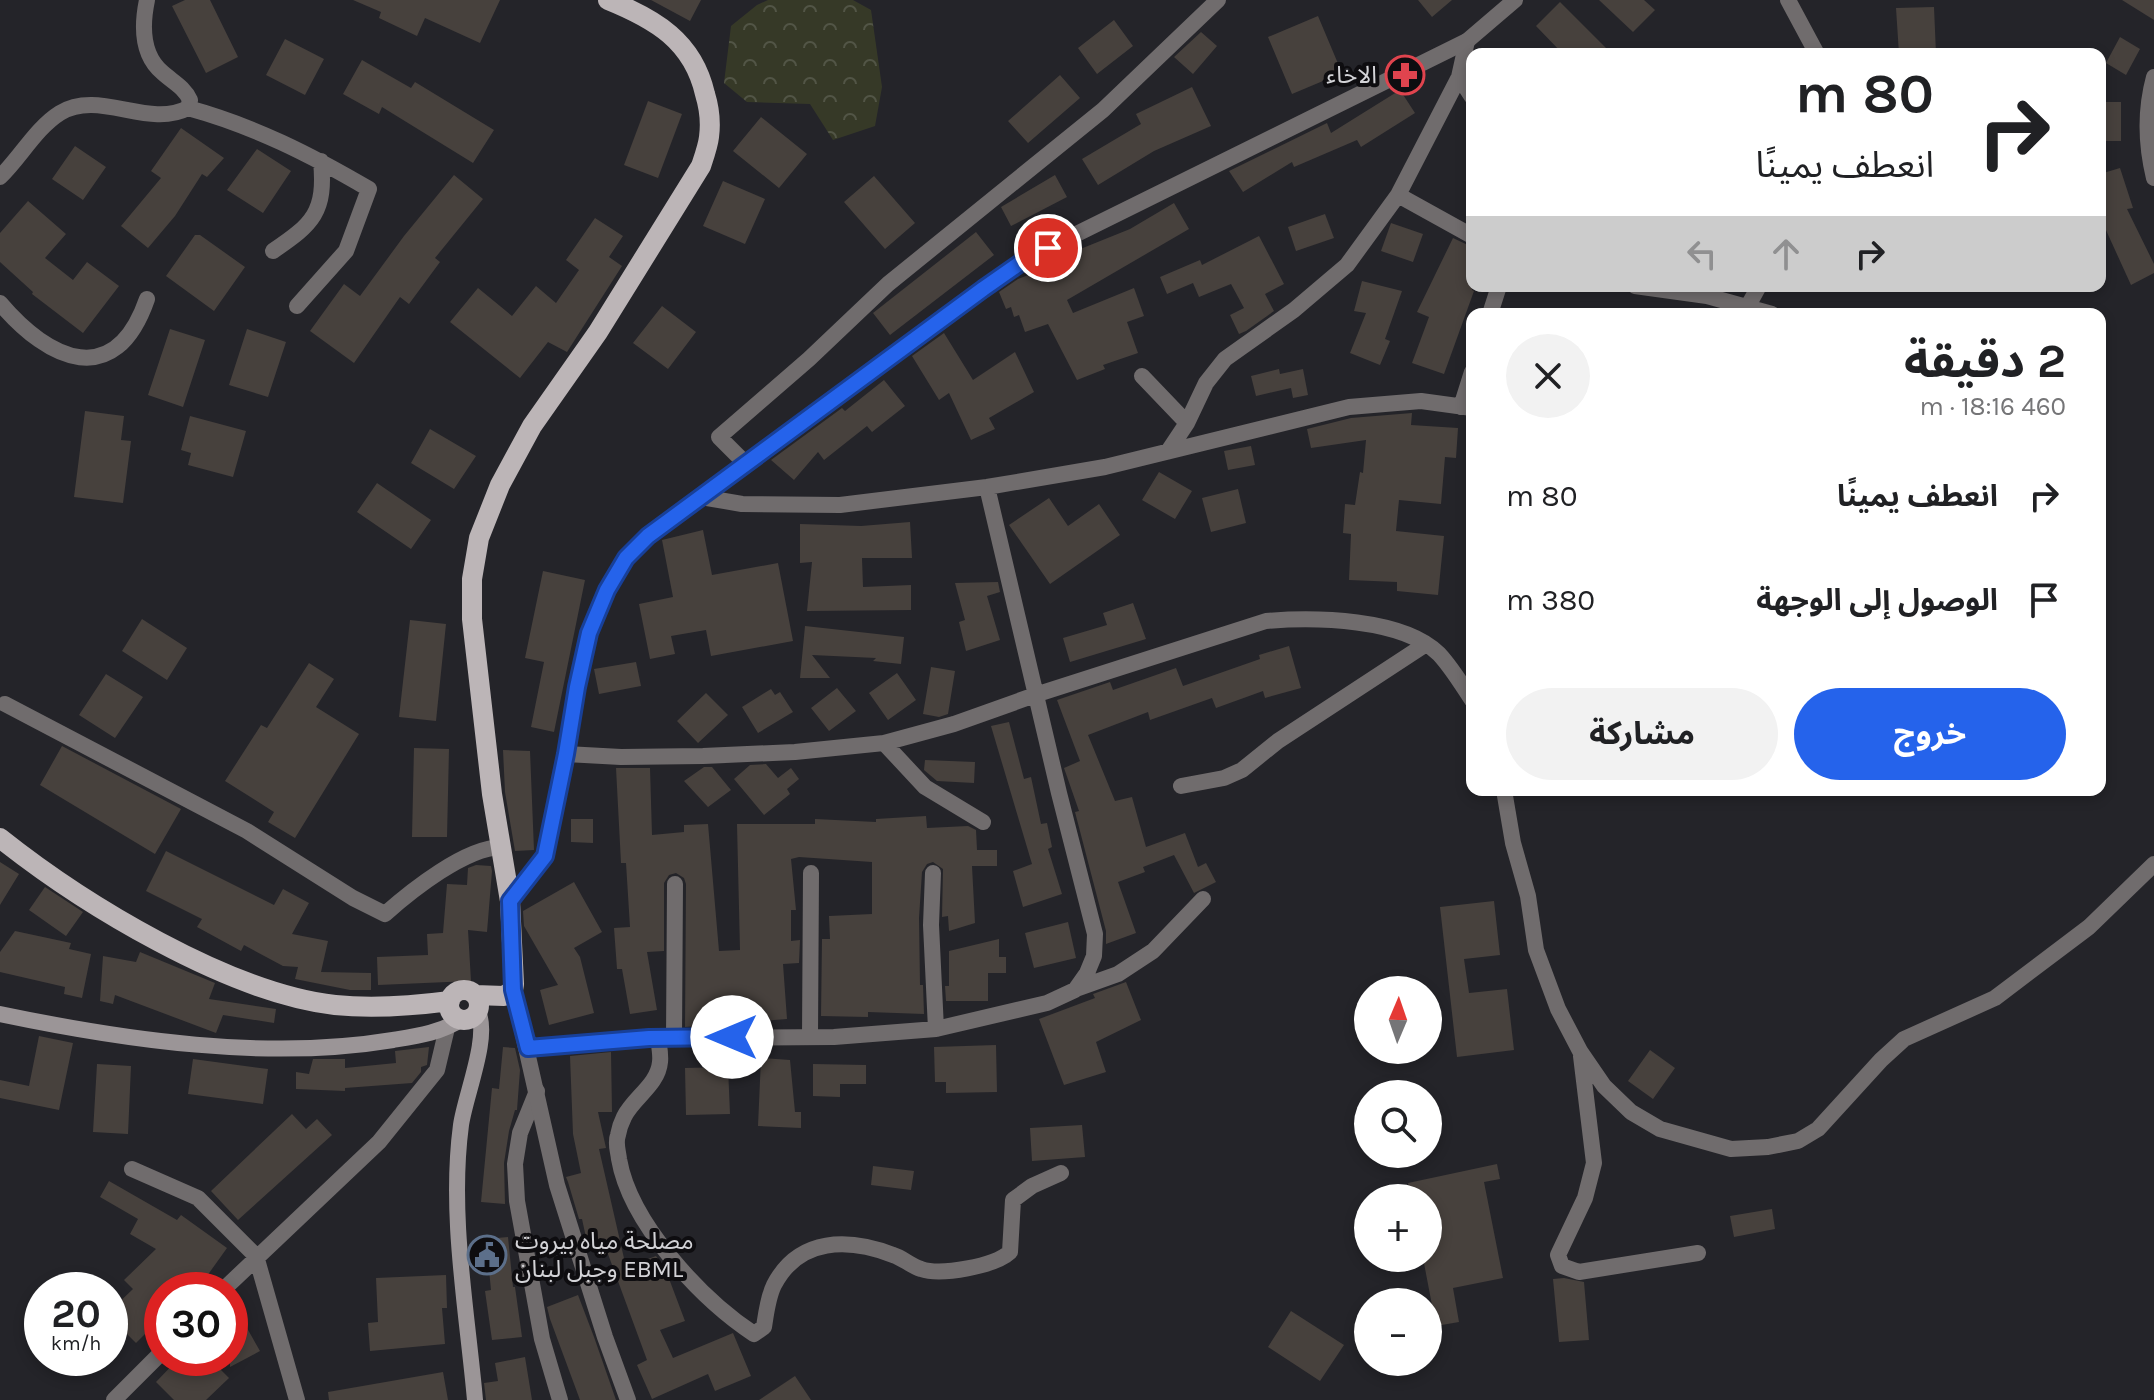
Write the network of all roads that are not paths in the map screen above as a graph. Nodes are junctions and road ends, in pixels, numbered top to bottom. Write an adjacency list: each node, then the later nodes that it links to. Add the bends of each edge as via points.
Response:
1 (147, 0): 11 (street, via 145,44 159,70 187,92)
2 (608, 0): 42 (main road, via 641,13 685,50 700,72 709,136 701,166 598,332 532,426 479,538 472,619)
3 (1218, 0): 29 (street, via 1103,110 888,284 719,437)
4 (1515, 0): 6 (street)
5 (1788, 0): 7 (street)
6 (1467, 41): 8 (street); 29 (street, via 1026,259)
7 (1814, 48)
8 (1459, 77): 10 (street); 15 (street)
9 (2154, 77): 14 (street, via 2147,131)
10 (1466, 88)
11 (188, 108): 12 (street, via 257,130); 13 (street, via 175,115 82,105 60,113)
12 (321, 161): 17 (street, via 321,204 303,231); 22 (street, via 369,189 346,251)
13 (0, 177)
14 (2154, 178)
15 (1398, 195): 16 (street); 27 (street, via 1347,265 1225,359)
16 (1466, 233)
17 (273, 251)
18 (1678, 292): 23 (street)
19 (1756, 292): 23 (street)
20 (147, 299): 21 (street, via 138,324 111,353 83,358 34,338)
21 (0, 303)
22 (297, 306)
23 (1748, 306): 24 (street)
24 (1754, 308)
25 (1142, 376): 27 (street)
26 (1466, 407): 28 (street, via 1421,401 1349,407)
27 (1187, 423): 28 (street)
28 (1169, 450): 30 (street)
29 (745, 463): 31 (street)
30 (987, 487): 31 (street, via 840,505 742,504); 34 (street)
31 (701, 497): 37 (street, via 648,536 626,558 607,590 589,633)
32 (1426, 644): 33 (street); 34 (street, via 1399,631 1327,619 1266,621); 38 (street, via 1242,770)
33 (1466, 692)
34 (1038, 694): 36 (street); 50 (street, via 1095,934 1094,956)
35 (5, 704): 42 (street, via 247,831 385,914 415,887 469,856)
36 (884, 743): 37 (street, via 703,756); 40 (street, via 925,787)
37 (566, 754): 48 (street, via 545,856)
38 (1181, 786)
39 (1505, 796): 57 (street, via 1536,950)
40 (983, 822)
41 (0, 838): 51 (main road, via 116,916 196,960 277,993 359,1007 450,1001 464,990)
42 (501, 847): 48 (main road)
43 (2154, 864): 57 (street, via 2089,927 1995,998 1904,1039 1818,1129 1798,1141 1731,1149 1660,1129 1631,1112 1604,1086)
44 (811, 873): 54 (street)
45 (933, 873): 53 (street)
46 (675, 884): 55 (street)
47 (1203, 899): 50 (street, via 1153,951 1118,974)
48 (510, 901): 49 (main road)
49 (513, 990): 51 (main road); 56 (street)
50 (1075, 990): 53 (street, via 1047,1003)
51 (465, 1013): 52 (main road, via 352,1047 289,1050 131,1036); 62 (street, via 437,1070 379,1142); 67 (main road, via 482,1029 462,1119 458,1195)
52 (0, 1014)
53 (936, 1029): 54 (street)
54 (810, 1037): 55 (street)
55 (666, 1038): 56 (street); 60 (street, via 658,1072 624,1116 616,1140 622,1176 639,1215 657,1239 707,1297 754,1334 764,1327 774,1285 791,1263 816,1246 864,1246 922,1270 957,1270 1002,1259 1010,1252 1013,1200)
56 (528, 1048): 58 (street)
57 (1580, 1051): 61 (street, via 1594,1163 1585,1198 1558,1255 1562,1266 1579,1272)
58 (537, 1091): 68 (street, via 520,1133 517,1201 542,1339); 69 (street, via 557,1185)
59 (132, 1169): 62 (street, via 198,1198)
60 (1061, 1173)
61 (1698, 1253)
62 (256, 1256): 63 (street); 66 (street)
63 (240, 1272)
64 (144, 1370): 65 (street)
65 (114, 1400)
66 (297, 1400)
67 (475, 1400)
68 (560, 1400)
69 (628, 1400)

